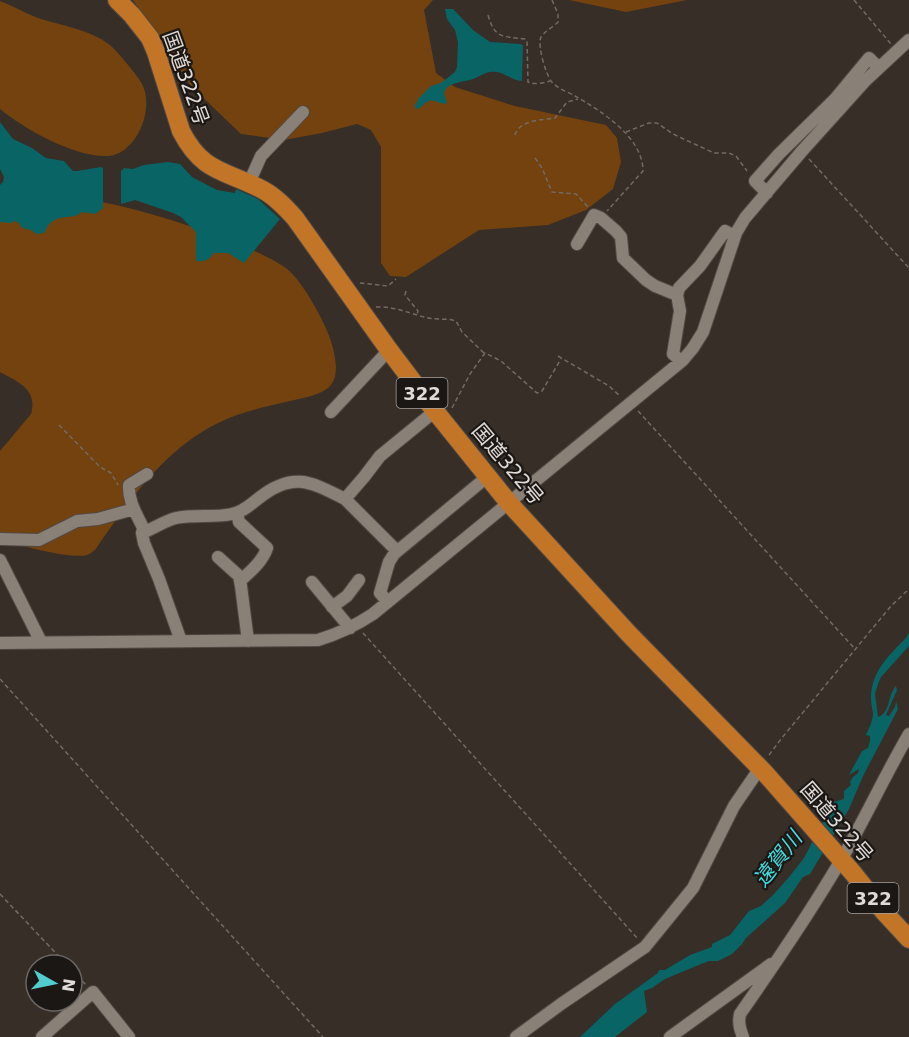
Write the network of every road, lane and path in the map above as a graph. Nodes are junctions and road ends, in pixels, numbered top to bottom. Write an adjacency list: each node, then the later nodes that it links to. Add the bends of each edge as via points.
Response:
1 (117, 0): 16 (highway, 国道322号 / 322, via 150,38 187,143 210,166)
2 (552, 0): 8 (path, via 558,22 540,38 539,47)
3 (854, 0): 6 (path)
4 (488, 15): 8 (path, via 496,32 527,42 528,81)
5 (909, 40): 6 (street)
6 (897, 51): 7 (street)
7 (879, 68): 13 (street); 15 (street, via 868,58 836,99)
8 (551, 81): 9 (path)
9 (579, 98): 11 (path); 12 (path, via 567,102 555,118 522,124)
10 (303, 112): 16 (street, via 261,156)
11 (626, 132): 15 (path, via 657,123 714,153 736,156); 18 (path, via 640,155 643,171)
12 (515, 135)
13 (802, 151): 17 (street); 21 (path)
14 (535, 158): 18 (path, via 552,192 576,194)
15 (755, 181): 17 (street)
16 (249, 183): 23 (highway, 国道322号 / 322, via 282,204)
17 (767, 193): 19 (street)
18 (598, 217): 20 (street); 25 (street, via 621,237 623,258 645,280)
19 (735, 236): 25 (street, via 725,231); 32 (street, via 702,332)
20 (577, 244)
21 (909, 268)
22 (396, 279): 23 (path, via 388,286)
23 (341, 282): 26 (highway, 国道322号 / 322)
24 (406, 291): 27 (path, via 418,311)
25 (677, 295): 32 (street, via 680,311 673,354)
26 (363, 313): 27 (path, via 384,307); 28 (highway, 国道322号 / 322)
27 (416, 315): 29 (path, via 456,321)
28 (389, 350): 34 (street); 35 (highway, 国道322号 / 322)
29 (485, 353): 31 (path, via 501,361 537,393); 35 (path, via 448,416)
30 (558, 356): 31 (path)
31 (561, 358): 33 (path)
32 (681, 361): 33 (street)
33 (627, 401): 41 (street); 60 (path)
34 (331, 412)
35 (439, 415): 38 (highway, 国道322号 / 322); 40 (street, via 380,456)
36 (59, 425): 39 (path, via 100,467 111,473 124,497)
37 (147, 474): 39 (street, via 129,485)
38 (487, 477): 41 (highway, 国道322号 / 322); 46 (street)
39 (129, 496): 42 (street)
40 (345, 499): 43 (street, via 307,482 287,482); 46 (street)
41 (509, 503): 53 (street); 63 (highway, 国道322号 / 322)
42 (134, 509): 44 (street); 45 (street, via 77,521 39,540)
43 (237, 513): 44 (street, via 175,518); 49 (street, via 239,522 267,548)
44 (145, 532): 56 (street, via 144,543)
45 (0, 539)
46 (397, 551): 53 (street, via 388,562 380,593)
47 (218, 557): 49 (street)
48 (0, 560): 58 (street)
49 (240, 580): 57 (street)
50 (359, 580): 54 (street, via 348,596)
51 (312, 582): 54 (street)
52 (909, 589): 60 (path)
53 (388, 602): 55 (street)
54 (332, 607): 55 (street)
55 (353, 627): 57 (street, via 318,640); 67 (path)
56 (181, 641): 57 (street); 58 (street)
57 (248, 641)
58 (41, 642): 59 (street)
59 (0, 643)
60 (856, 650): 63 (path, via 781,739)
61 (0, 679): 74 (path)
62 (909, 734): 64 (street)
63 (762, 770): 64 (highway, 国道322号 / 322); 67 (street, via 734,806 693,888)
64 (839, 859): 66 (highway, 国道322号 / 322); 69 (street)
65 (0, 894): 68 (path)
66 (909, 939)
67 (645, 947): 75 (street)
68 (56, 953)
69 (779, 958): 76 (street); 77 (street, via 740,1014)
70 (84, 983): 71 (path)
71 (93, 992): 72 (street); 73 (street)
72 (42, 1037)
73 (129, 1037)
74 (323, 1037)
75 (516, 1037)
76 (670, 1037)
77 (743, 1037)

